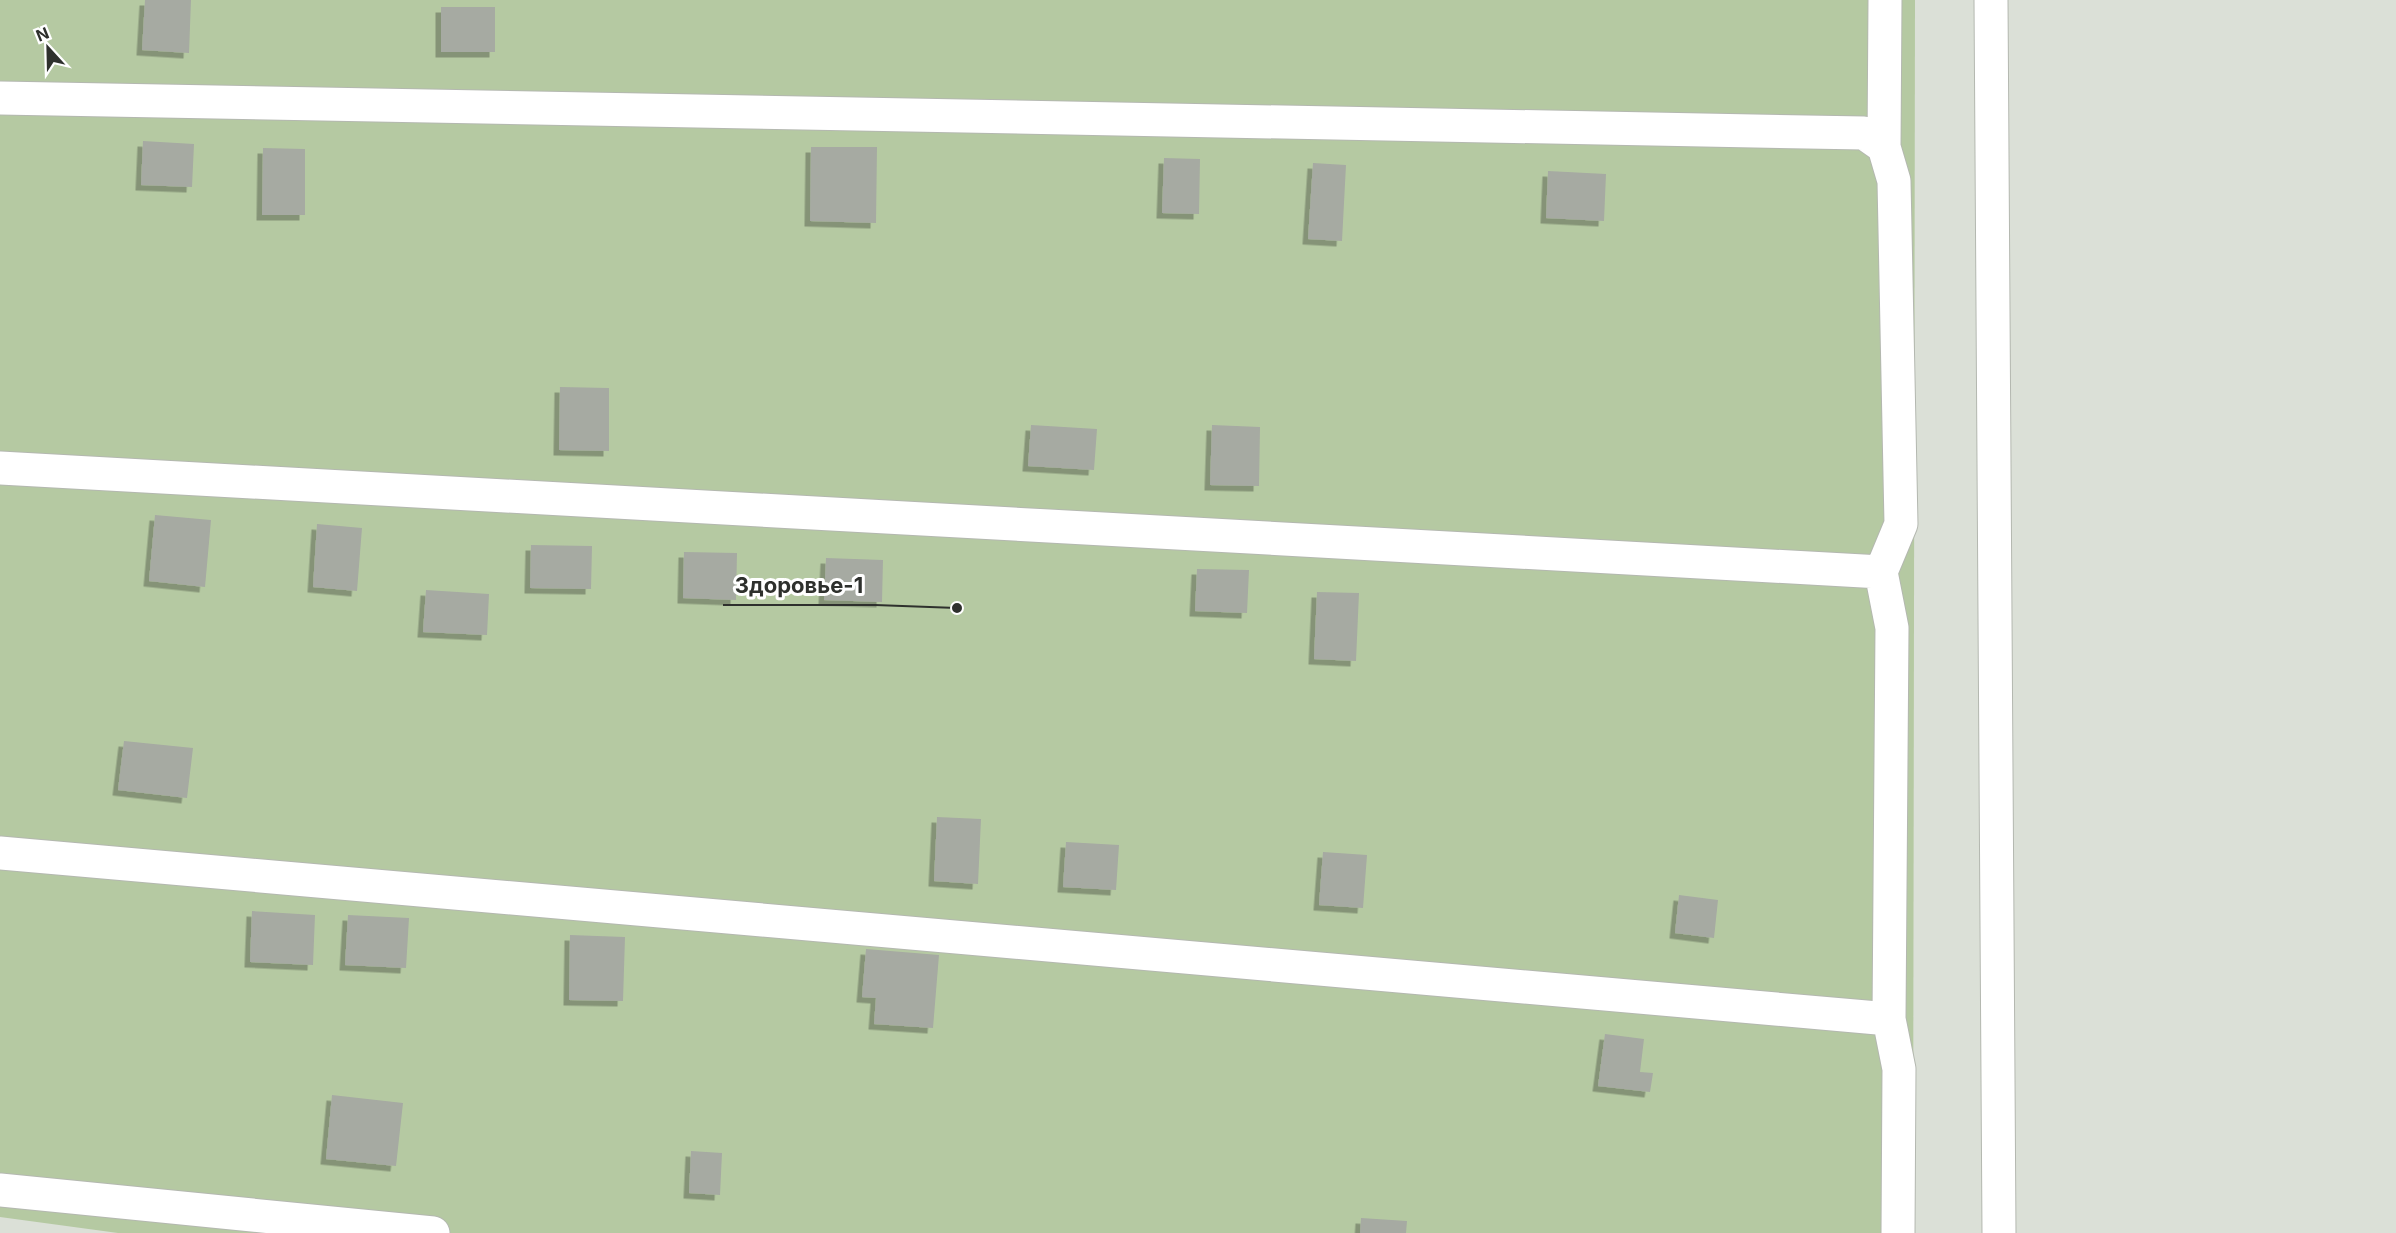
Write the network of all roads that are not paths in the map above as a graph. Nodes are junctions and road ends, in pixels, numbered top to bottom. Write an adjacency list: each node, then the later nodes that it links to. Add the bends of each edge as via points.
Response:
1 (1884, 0): 4 (main road)
2 (1991, 0): 12 (main road)
3 (0, 98): 4 (main road, via 1864,133)
4 (1884, 147): 6 (main road, via 1894,181 1901,524)
5 (0, 468): 6 (main road)
6 (1881, 572): 8 (main road, via 1892,628)
7 (0, 853): 8 (main road)
8 (1889, 1019): 11 (main road, via 1899,1069)
9 (0, 1190): 10 (main road)
10 (433, 1233)
11 (1898, 1233)
12 (1999, 1233)

